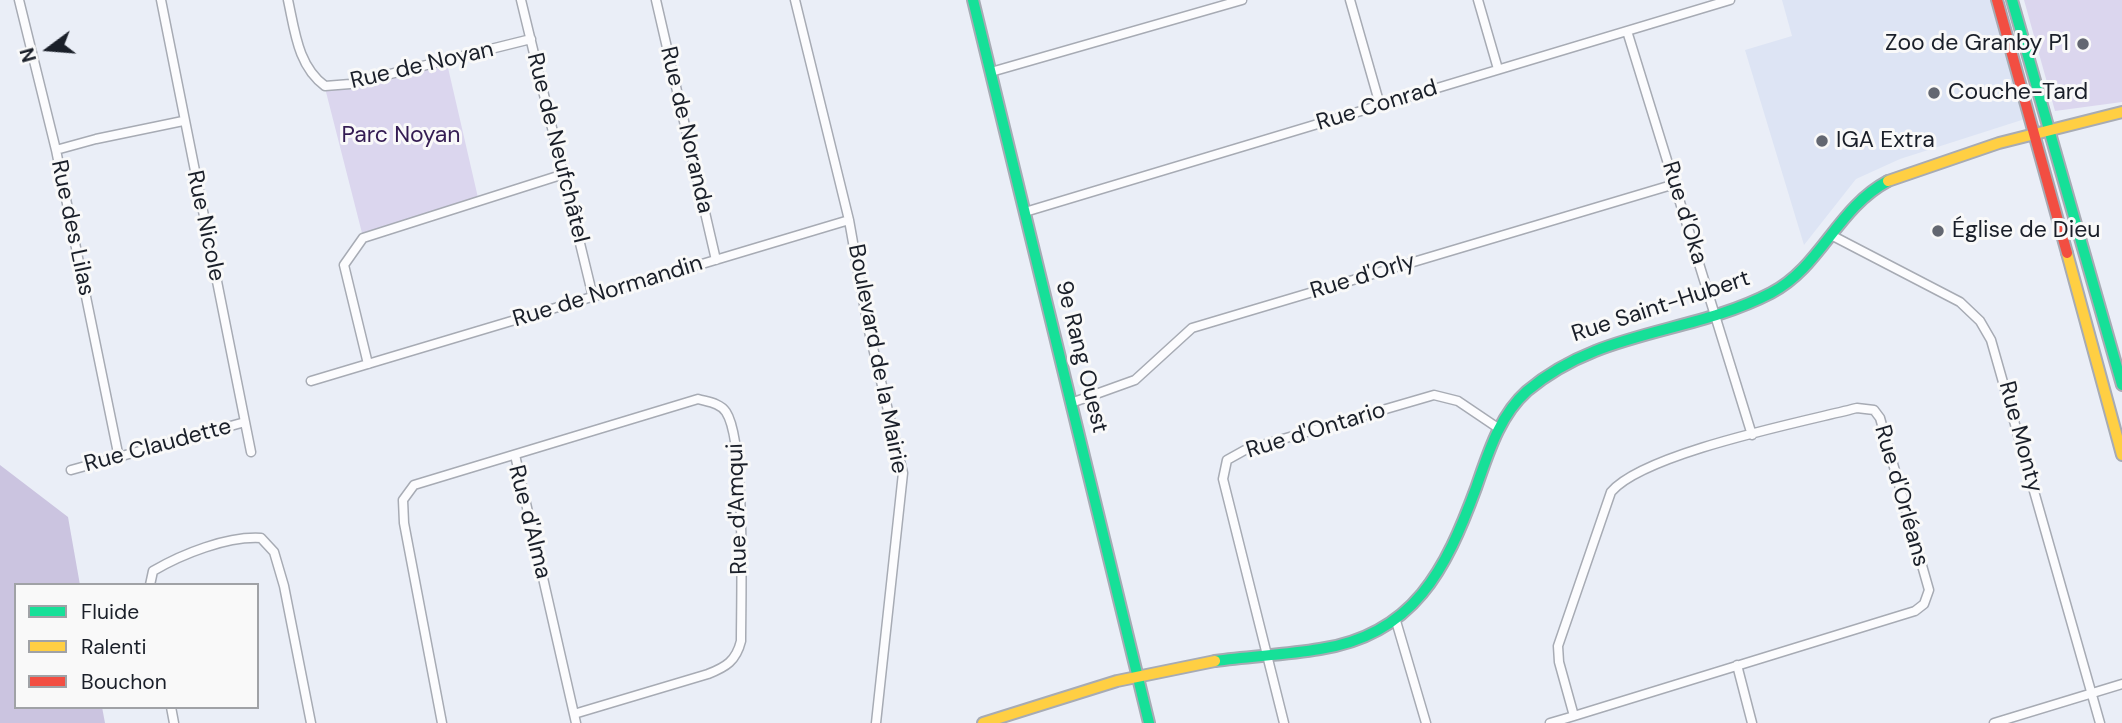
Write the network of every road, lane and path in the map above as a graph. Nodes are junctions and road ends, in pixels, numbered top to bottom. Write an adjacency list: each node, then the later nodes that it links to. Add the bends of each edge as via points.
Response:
1 (19, 0): 23 (street, Rue des Lilas)
2 (162, 0): 20 (street, Rue Nicole)
3 (288, 0): 15 (street, Rue de Noyan, via 298,48 312,76 325,86 350,84)
4 (521, 0): 15 (street, Rue de Neufchâtel)
5 (656, 0): 29 (street, Rue de Noranda)
6 (795, 0): 27 (street, Boulevard de la Mairie)
7 (974, 0): 17 (main road, 9e Rang Ouest)
8 (1242, 0): 17 (street)
9 (1350, 0): 18 (street)
10 (1478, 0): 16 (street)
11 (1730, 0): 14 (street, Rue Conrad)
12 (1997, 0): 22 (main road)
13 (2012, 0): 21 (main road)
14 (1628, 31): 16 (street, Rue Conrad); 25 (street, Rue d'Oka)
15 (531, 39): 24 (street, Rue de Neufchâtel)
16 (1499, 69): 18 (street, Rue Conrad)
17 (991, 72): 26 (main road, 9e Rang Ouest)
18 (1380, 105): 26 (street, Rue Conrad)
19 (2122, 112): 21 (main road, Rue Saint-Hubert)
20 (183, 121): 23 (street); 36 (street, Rue Nicole)
21 (2050, 129): 22 (main road, Rue Saint-Hubert); 34 (main road)
22 (2034, 133): 28 (main road, Rue Saint-Hubert, via 1936,163 1880,186 1852,208); 40 (main road)
23 (56, 150): 42 (street, Rue des Lilas)
24 (564, 174): 30 (street, Rue de Neufchâtel); 32 (street, via 396,226 356,244 344,265)
25 (1675, 184): 31 (street, Rue d'Oka); 35 (street, Rue d'Orly, via 1192,328 1135,380)
26 (1025, 212): 35 (main road, 9e Rang Ouest)
27 (849, 220): 29 (street, Rue de Normandin); 55 (street, Boulevard de la Mairie, via 868,327 903,473)
28 (1831, 235): 31 (main road, Rue Saint-Hubert, via 1797,279); 50 (street, Rue Monty, via 1960,302 1991,340)
29 (716, 260): 30 (street, Rue de Normandin)
30 (593, 297): 32 (street, Rue de Normandin)
31 (1716, 314): 37 (main road, Rue Saint-Hubert, via 1563,361 1510,407); 38 (street, Rue d'Oka)
32 (368, 364): 33 (street, Rue de Normandin)
33 (311, 381)
34 (2122, 384)
35 (1071, 403): 48 (main road, 9e Rang Ouest)
36 (245, 422): 39 (street, Rue Nicole); 42 (street, Rue Claudette)
37 (1497, 428): 45 (main road, Rue Saint-Hubert, via 1443,569); 46 (street, Rue d'Ontario, via 1458,401 1434,395 1245,450 1227,460 1223,479)
38 (1752, 435): 47 (street, Rue d'Orléans, via 1857,408 1874,410 1928,590 1924,604 1915,611); 51 (street, Rue d'Orléans, via 1648,466 1619,482 1611,492 1558,646)
39 (251, 452)
40 (2122, 454)
41 (515, 455): 52 (street, Rue d'Alma); 52 (street, Rue d'Amqui, via 698,399 718,405 733,425 741,561 738,652 727,667); 54 (street, Rue d'Alma, via 414,485 403,500)
42 (118, 458): 43 (street, Rue Claudette)
43 (71, 470)
44 (150, 583): 53 (street, via 153,571 168,562 248,537 261,538 274,552 284,586)
45 (1396, 621): 46 (main road, Rue Saint-Hubert, via 1321,651); 59 (street)
46 (1268, 656): 48 (main road, Rue Saint-Hubert); 58 (street, Rue d'Ontario)
47 (1737, 665): 51 (street, Rue d'Orléans); 61 (street)
48 (1136, 675): 56 (main road, Rue Saint-Hubert); 57 (main road, 9e Rang Ouest)
49 (2122, 684): 50 (street)
50 (2091, 693): 62 (street); 63 (street, Rue Monty)
51 (1574, 716): 60 (street, Rue d'Orléans)
52 (575, 718)
53 (311, 723)
54 (442, 723)
55 (876, 723)
56 (983, 723)
57 (1149, 723)
58 (1284, 723)
59 (1426, 723)
60 (1550, 723)
61 (1752, 723)
62 (1994, 723)
63 (2099, 723)

